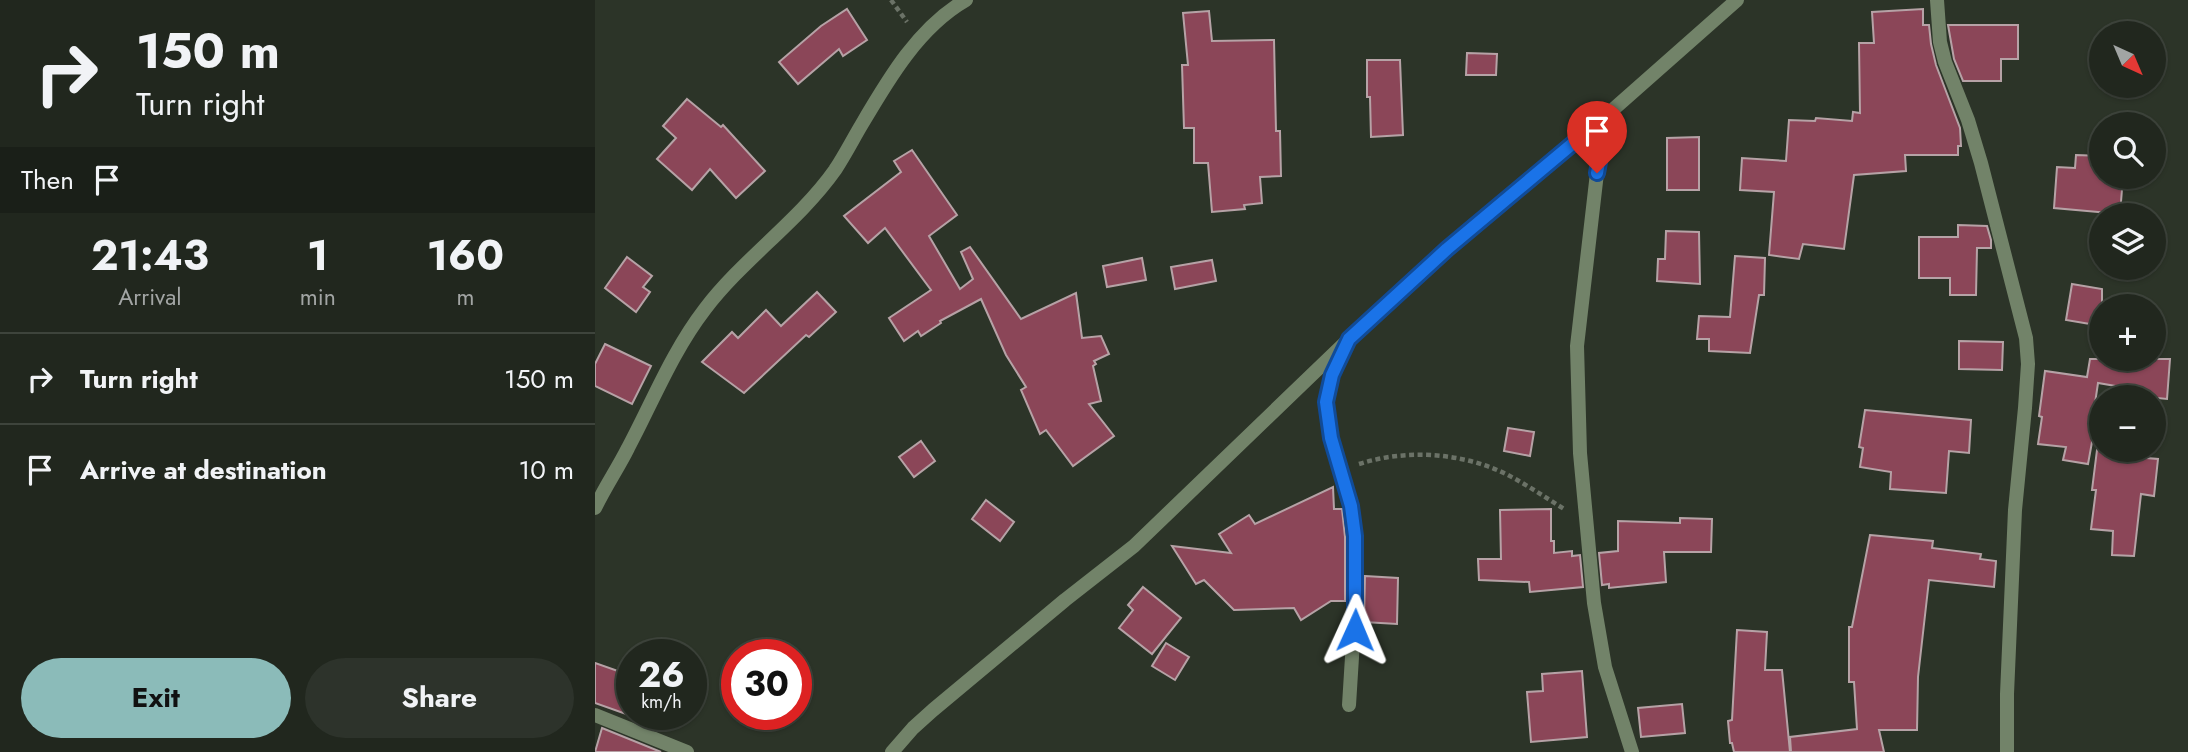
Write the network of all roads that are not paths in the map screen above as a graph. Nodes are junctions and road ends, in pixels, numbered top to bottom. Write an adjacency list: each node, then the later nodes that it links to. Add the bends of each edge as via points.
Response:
1 (966, 0): 6 (street, via 939,18 919,40 825,182 706,308 675,354)
2 (1737, 0): 4 (street)
3 (1937, 0): 12 (street, via 1945,62 1978,152 2027,338 2015,510)
4 (1608, 114): 5 (street, via 1447,249); 11 (street, via 1577,346 1580,453 1605,667)
5 (1349, 339): 7 (street, via 1332,375 1326,402 1355,536); 9 (street, via 1134,546 933,710)
6 (595, 508)
7 (1349, 705)
8 (595, 715): 10 (street)
9 (899, 750)
10 (687, 752)
11 (1632, 752)
12 (2007, 752)

